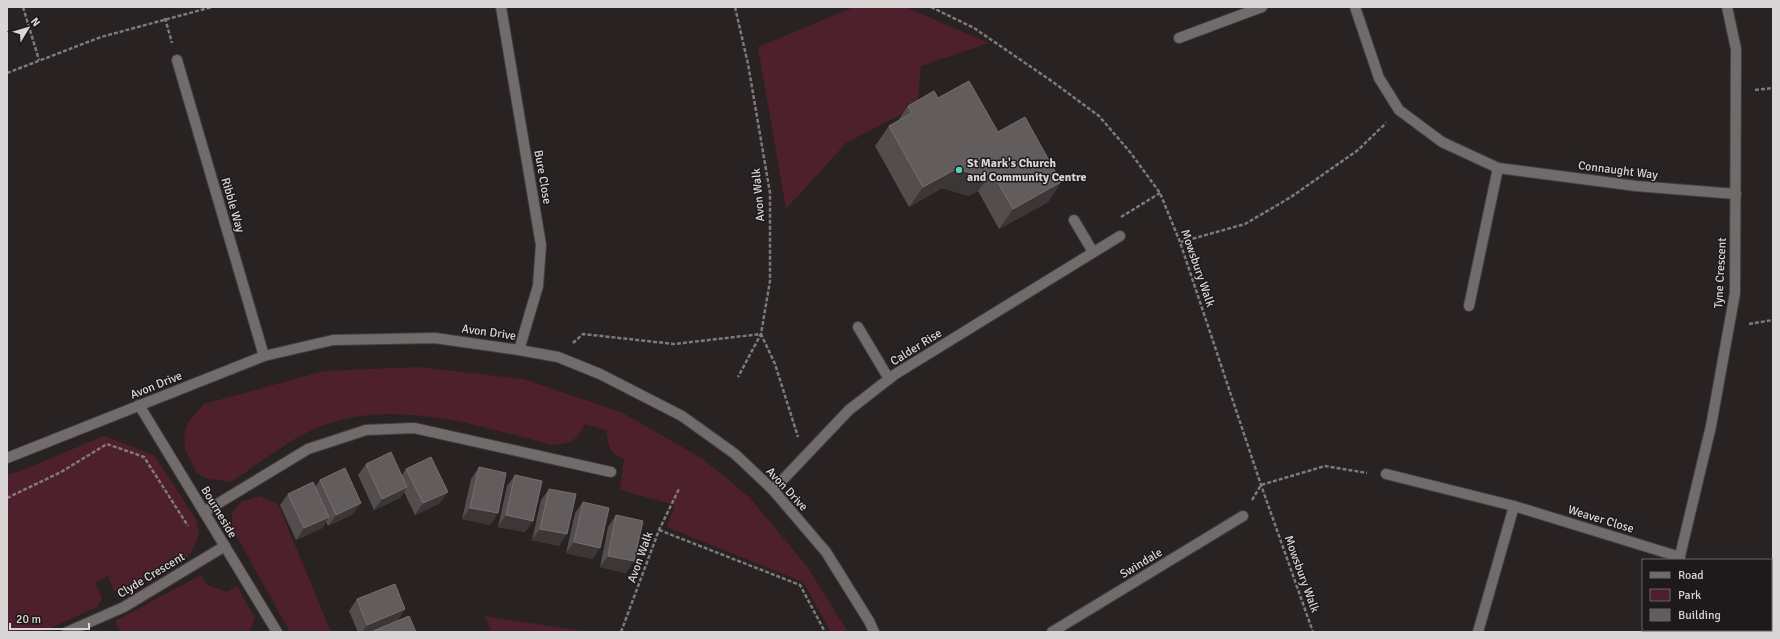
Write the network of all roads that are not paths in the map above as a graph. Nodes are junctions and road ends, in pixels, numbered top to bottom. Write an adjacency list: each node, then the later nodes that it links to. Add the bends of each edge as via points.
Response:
1 (501, 7): 14 (street, Bure Close, via 541,245 538,286)
2 (1262, 7): 5 (street)
3 (1356, 7): 7 (street, Connaught Way, via 1379,78 1399,110 1442,142)
4 (1727, 7): 8 (street, Tyne Crescent, via 1736,49)
5 (1179, 38)
6 (177, 60): 15 (street, Ribble Way)
7 (1498, 168): 8 (street, Connaught Way, via 1636,186); 12 (street)
8 (1736, 194): 26 (street, Tyne Crescent, via 1735,293 1711,426)
9 (1074, 220): 11 (street)
10 (1120, 236): 11 (street, Calder Rise)
11 (1093, 252): 16 (street, Calder Rise)
12 (1469, 306)
13 (858, 327): 16 (street)
14 (519, 350): 15 (street, Avon Drive, via 435,338 333,340); 21 (street, Avon Drive, via 558,357 600,374 682,416 735,454)
15 (264, 356): 17 (street, Avon Drive)
16 (889, 379): 21 (street, Calder Rise, via 849,410)
17 (139, 405): 18 (street, Avon Drive); 23 (street, Bourneside)
18 (7, 458)
19 (611, 472): 23 (street, via 414,428 366,430 308,449)
20 (1386, 474): 22 (street, Weaver Close)
21 (772, 490): 29 (street, Avon Drive, via 826,552)
22 (1514, 506): 26 (street, Weaver Close); 31 (street)
23 (204, 512): 25 (street, Bourneside)
24 (1243, 516): 30 (street, Swindale)
25 (225, 546): 27 (street, Clyde Crescent, via 124,607); 28 (street, Bourneside)
26 (1680, 558)
27 (67, 632)
28 (277, 632)
29 (874, 632)
30 (1052, 632)
31 (1478, 632)

